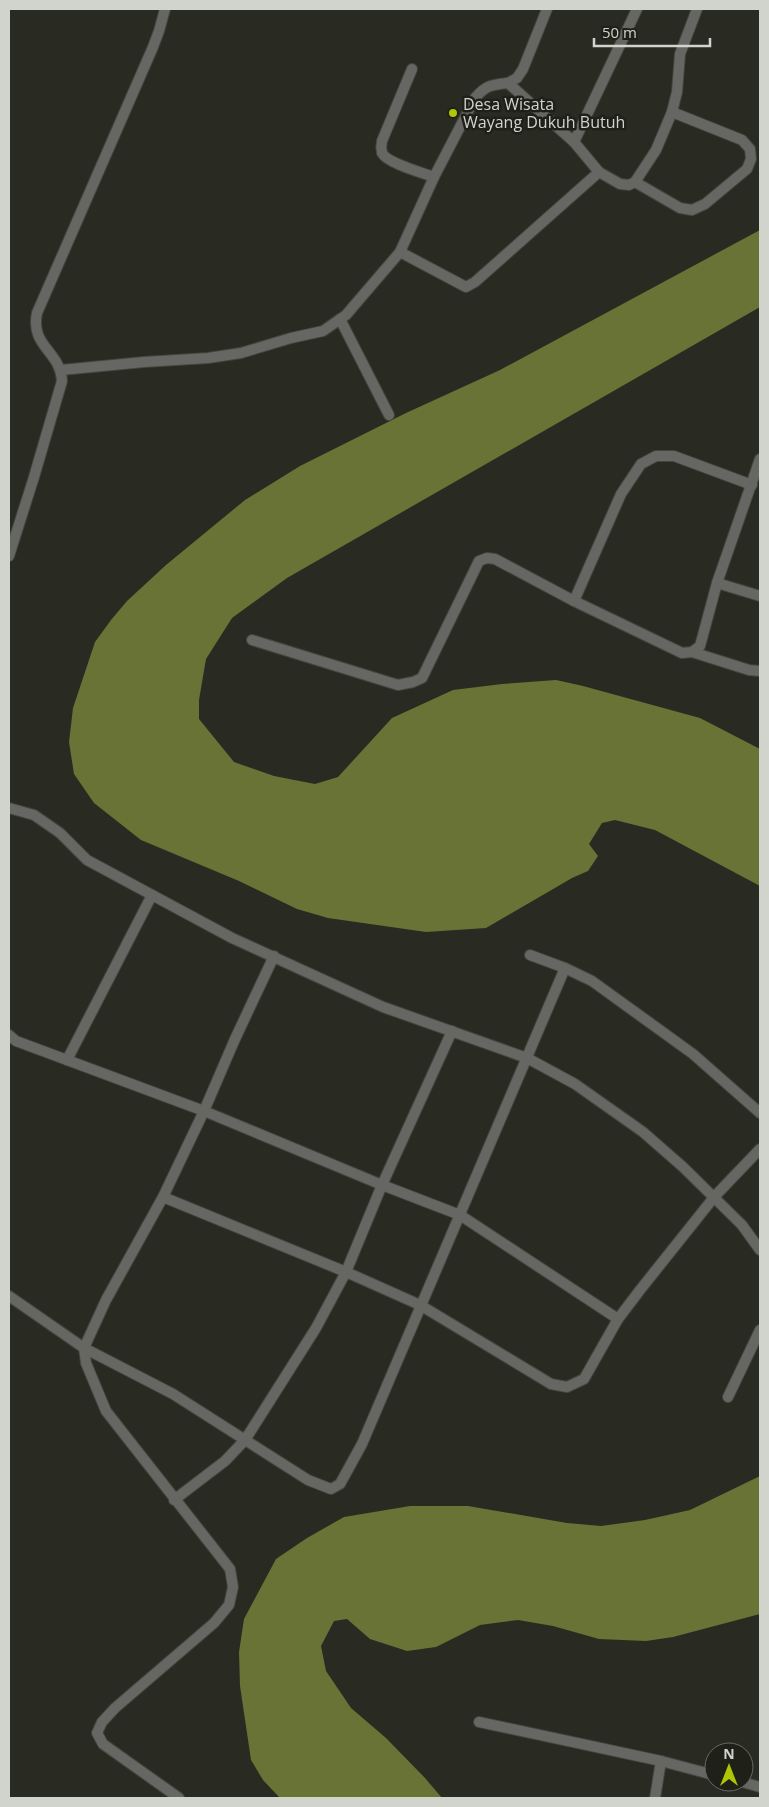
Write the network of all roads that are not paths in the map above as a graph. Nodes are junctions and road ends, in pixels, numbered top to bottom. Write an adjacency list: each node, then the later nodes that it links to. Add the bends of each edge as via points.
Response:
1 (165, 9): 14 (street, via 156,39 37,313 37,335)
2 (547, 9): 6 (street, via 523,70)
3 (637, 9): 8 (street)
4 (697, 9): 7 (street, via 680,54)
5 (412, 69): 10 (street, via 382,141 381,151 393,161)
6 (508, 83): 8 (street); 10 (street, via 483,88 474,98)
7 (672, 112): 11 (street, via 656,150); 11 (street, via 742,140 750,150 747,169 705,204 692,210 680,208)
8 (574, 142): 9 (street)
9 (599, 172): 11 (street, via 620,184); 12 (street, via 466,287)
10 (434, 177): 12 (street)
11 (635, 182)
12 (400, 252): 13 (street)
13 (340, 319): 14 (street, via 323,331 241,353); 15 (street)
14 (61, 370): 18 (street, via 60,392)
15 (389, 415)
16 (760, 459): 17 (street)
17 (752, 485): 19 (street); 21 (street, via 674,456 656,456 641,464 621,494)
18 (9, 556)
19 (717, 583): 20 (street); 23 (street, via 700,646)
20 (760, 596)
21 (574, 601): 22 (street, via 495,559 479,561 422,678 398,685); 23 (street, via 682,653)
22 (252, 640)
23 (692, 652): 24 (street)
24 (760, 671)
25 (9, 808): 26 (street, via 34,815 60,833 87,860)
26 (152, 895): 28 (street, via 232,938); 33 (street)
27 (530, 955): 29 (street)
28 (274, 956): 30 (street, via 383,1006); 34 (street)
29 (565, 968): 32 (street); 35 (street, via 592,981 693,1054)
30 (452, 1031): 32 (street); 37 (street)
31 (9, 1035): 33 (street, via 16,1041)
32 (527, 1058): 38 (street, via 575,1084 643,1132); 40 (street)
33 (67, 1060): 34 (street)
34 (204, 1111): 37 (street); 39 (street)
35 (760, 1113)
36 (760, 1149): 38 (street)
37 (382, 1185): 40 (street); 42 (street)
38 (715, 1196): 41 (street); 45 (street)
39 (163, 1197): 42 (street); 47 (street, via 106,1300)
40 (460, 1215): 44 (street); 45 (street)
41 (760, 1250)
42 (346, 1272): 44 (street); 49 (street, via 316,1328)
43 (9, 1296): 47 (street)
44 (420, 1305): 45 (street, via 551,1384 567,1388 584,1379); 49 (street, via 362,1444 340,1484 331,1489 308,1480)
45 (618, 1319)
46 (760, 1330): 48 (street)
47 (84, 1348): 49 (street, via 172,1394); 50 (street, via 86,1362 106,1411)
48 (728, 1396)
49 (245, 1440): 50 (street, via 225,1461)
50 (174, 1500): 54 (street, via 230,1569 233,1587 229,1605 214,1623 115,1708 102,1722 97,1734 103,1744)
51 (479, 1722): 52 (street)
52 (661, 1761): 53 (street); 55 (street)
53 (704, 1772)
54 (179, 1798)
55 (655, 1798)

